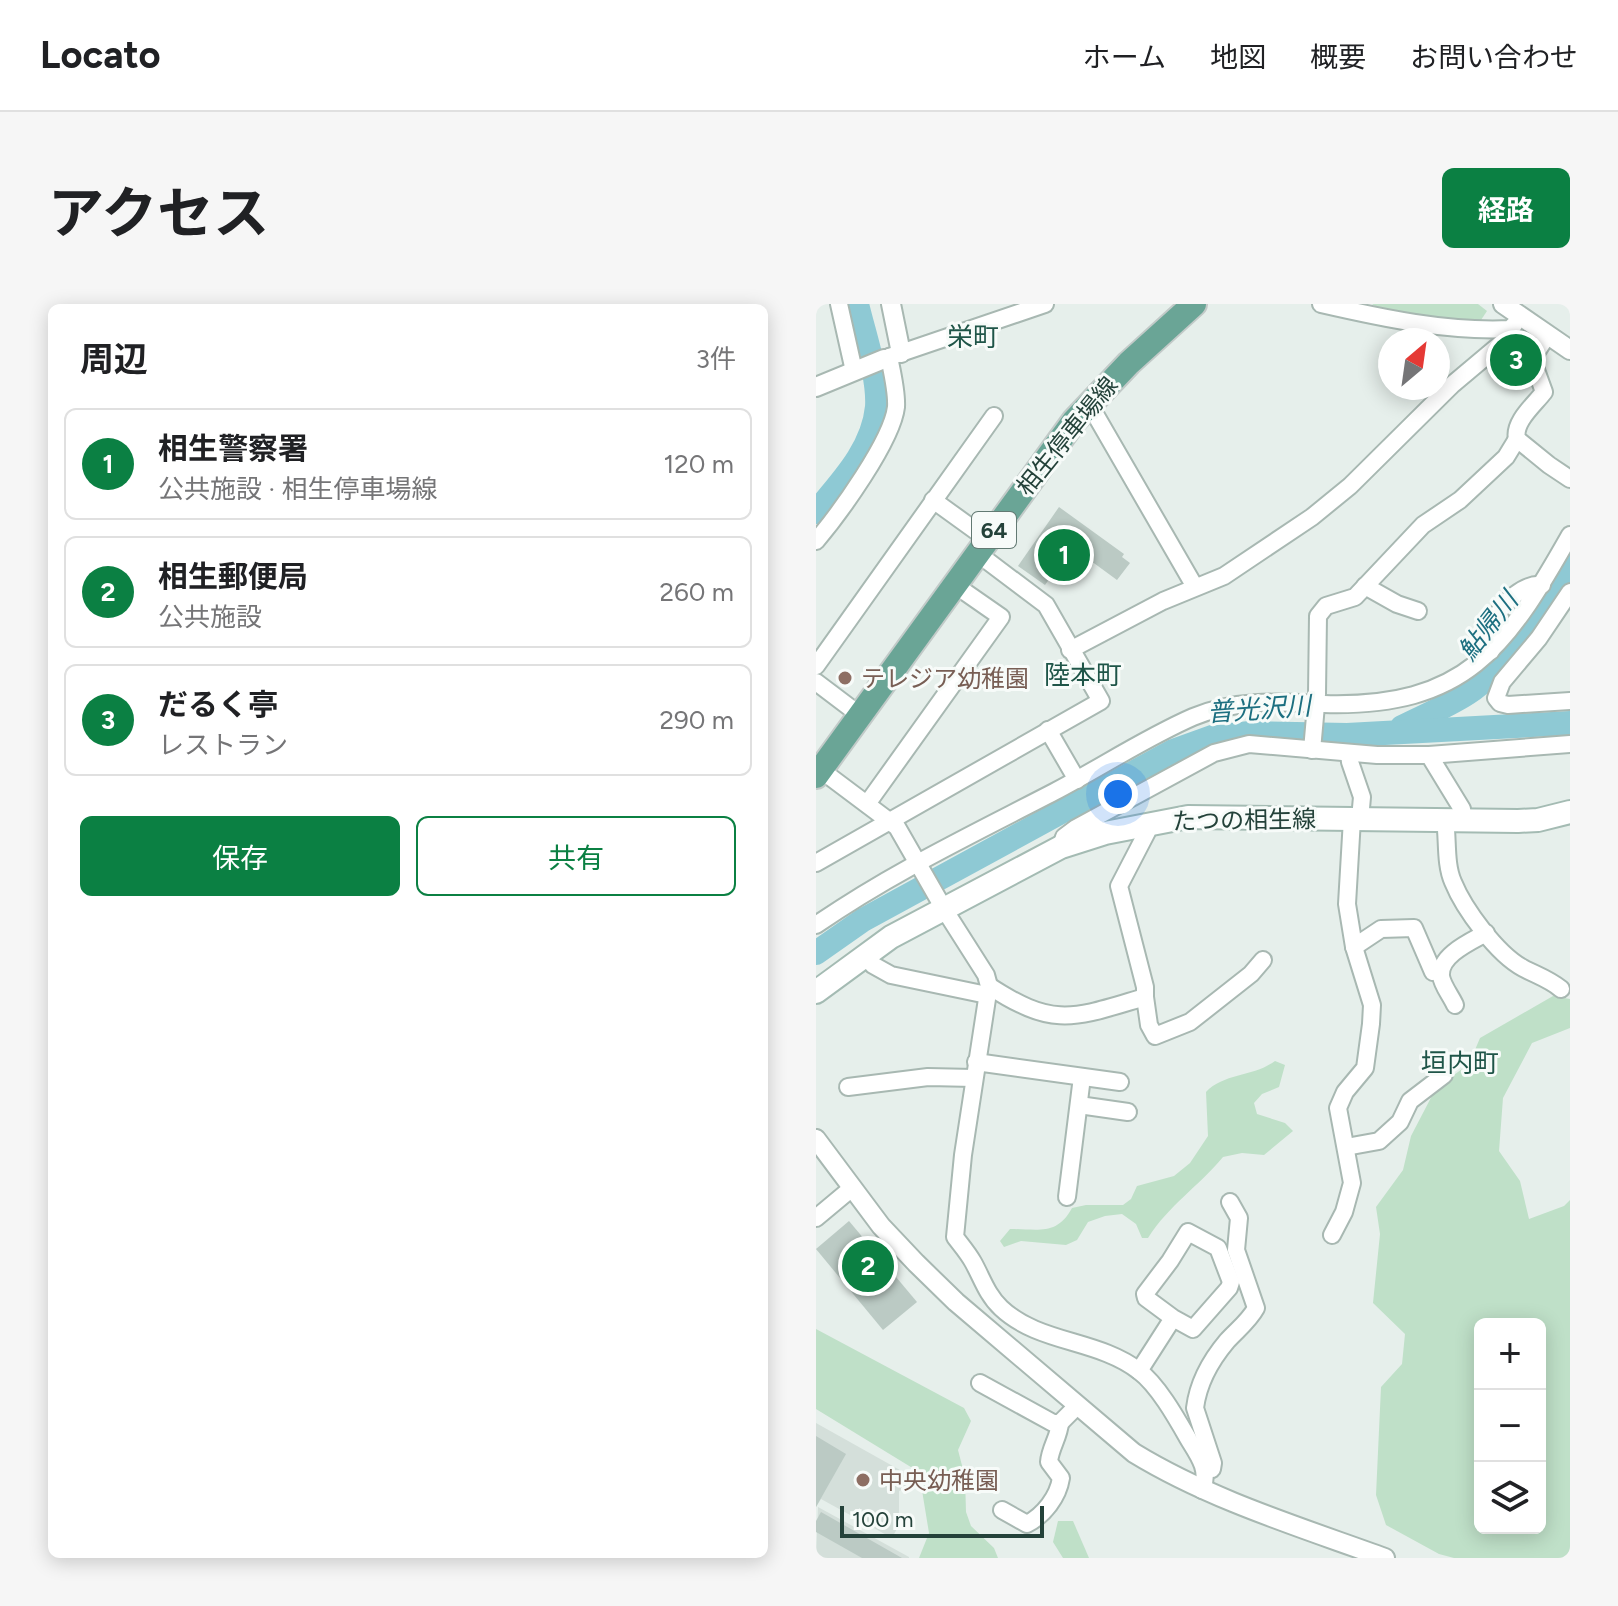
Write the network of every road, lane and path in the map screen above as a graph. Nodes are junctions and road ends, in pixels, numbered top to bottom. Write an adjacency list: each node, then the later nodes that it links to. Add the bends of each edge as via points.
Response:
1 (839, 304): 11 (street)
2 (891, 304): 10 (street)
3 (1045, 304): 10 (street)
4 (1194, 304): 13 (main road, 相生停車場線 / 64)
5 (1321, 304): 6 (street)
6 (1368, 310): 7 (street, via 1452,327)
7 (1512, 313): 8 (street); 23 (street, via 1503,342 1331,502 1243,564)
8 (1547, 336): 9 (street); 15 (street, via 1532,359 1544,392 1517,425)
9 (1570, 350)
10 (891, 356): 11 (street); 19 (street, via 896,405 890,427)
11 (856, 370): 12 (street)
12 (816, 387)
13 (1087, 406): 20 (main road, 相生停車場線 / 64); 23 (street)
14 (994, 416): 17 (street)
15 (1517, 439): 16 (street); 22 (street, via 1506,457 1460,500 1423,525)
16 (1570, 479)
17 (933, 500): 20 (street); 27 (street)
18 (1570, 535): 30 (street, via 1507,634 1475,666 1417,694)
19 (816, 541)
20 (982, 546): 21 (main road, 相生停車場線 / 64); 26 (street, via 1046,605)
21 (955, 585): 31 (main road, 相生停車場線 / 64); 39 (street, via 1001,617)
22 (1365, 586): 25 (street); 30 (street, via 1355,597 1326,606 1318,616)
23 (1195, 587): 26 (street)
24 (1570, 592): 29 (street, via 1502,682 1496,698 1508,705)
25 (1418, 611)
26 (1070, 650): 32 (street, via 1101,701)
27 (816, 666)
28 (816, 682): 31 (street)
29 (1570, 701)
30 (1315, 708): 34 (street); 38 (street, via 1243,703 1214,710)
31 (861, 716): 37 (main road, 相生停車場線 / 64)
32 (1048, 730): 38 (street); 42 (street)
33 (1570, 744): 36 (street)
34 (1313, 747): 35 (street); 45 (street, via 1249,744 1214,753 1076,828)
35 (1349, 753): 36 (street); 41 (street, via 1362,797)
36 (1429, 755): 43 (street, via 1462,809)
37 (821, 763): 39 (street)
38 (1077, 780): 47 (street)
39 (867, 804): 42 (street)
40 (1570, 812): 43 (main road, たつの相生線, via 1538,820)
41 (1356, 819): 43 (main road, たつの相生線); 44 (main road, たつの相生線, via 1188,817); 51 (street, via 1347,904)
42 (891, 820): 46 (street); 47 (street)
43 (1454, 820): 50 (street, via 1452,881)
44 (1145, 823): 45 (main road, たつの相生線); 58 (street, via 1147,832 1119,886)
45 (1061, 847): 48 (main road, たつの相生線)
46 (816, 863)
47 (919, 865): 48 (street); 49 (street)
48 (941, 905): 52 (main road, たつの相生線); 56 (street, via 986,975)
49 (816, 925)
50 (1486, 933): 55 (street, via 1514,962); 59 (street, via 1453,954 1442,970)
51 (1354, 947): 54 (street, via 1381,929 1414,928); 68 (street, via 1372,1005 1365,1068 1338,1108)
52 (865, 956): 56 (street, via 891,975); 57 (main road, たつの相生線)
53 (1263, 960): 58 (street, via 1190,1022 1155,1036)
54 (1433, 972)
55 (1561, 989)
56 (988, 991): 58 (street, via 1056,1016 1086,1015); 60 (street)
57 (816, 992)
58 (1145, 997)
59 (1455, 1005)
60 (975, 1070): 62 (street); 64 (street); 75 (street, via 955,1237 1001,1309 1037,1331 1116,1357)
61 (1444, 1075): 68 (street, via 1410,1101 1400,1122 1379,1141)
62 (1082, 1077): 63 (street); 65 (street)
63 (1120, 1082)
64 (848, 1087)
65 (1079, 1105): 66 (street); 70 (street)
66 (1128, 1112)
67 (816, 1139): 69 (street)
68 (1346, 1147): 73 (street, via 1352,1183)
69 (852, 1188): 72 (street); 77 (street, via 881,1226 956,1302)
70 (1067, 1197)
71 (1230, 1202): 79 (street, via 1239,1218 1236,1250 1256,1308 1217,1354 1201,1383 1195,1408 1213,1463)
72 (816, 1218)
73 (1332, 1235)
74 (1173, 1318): 74 (street, via 1145,1294 1188,1232 1218,1248 1231,1282 1193,1329); 75 (street)
75 (1139, 1371): 79 (street, via 1201,1459)
76 (980, 1383): 78 (street)
77 (1077, 1406): 78 (street); 79 (street, via 1134,1453 1167,1473)
78 (1060, 1423): 80 (street, via 1049,1462 1061,1478 1059,1493 1027,1524)
79 (1204, 1483): 81 (street)
80 (1002, 1510)
81 (1385, 1558)

